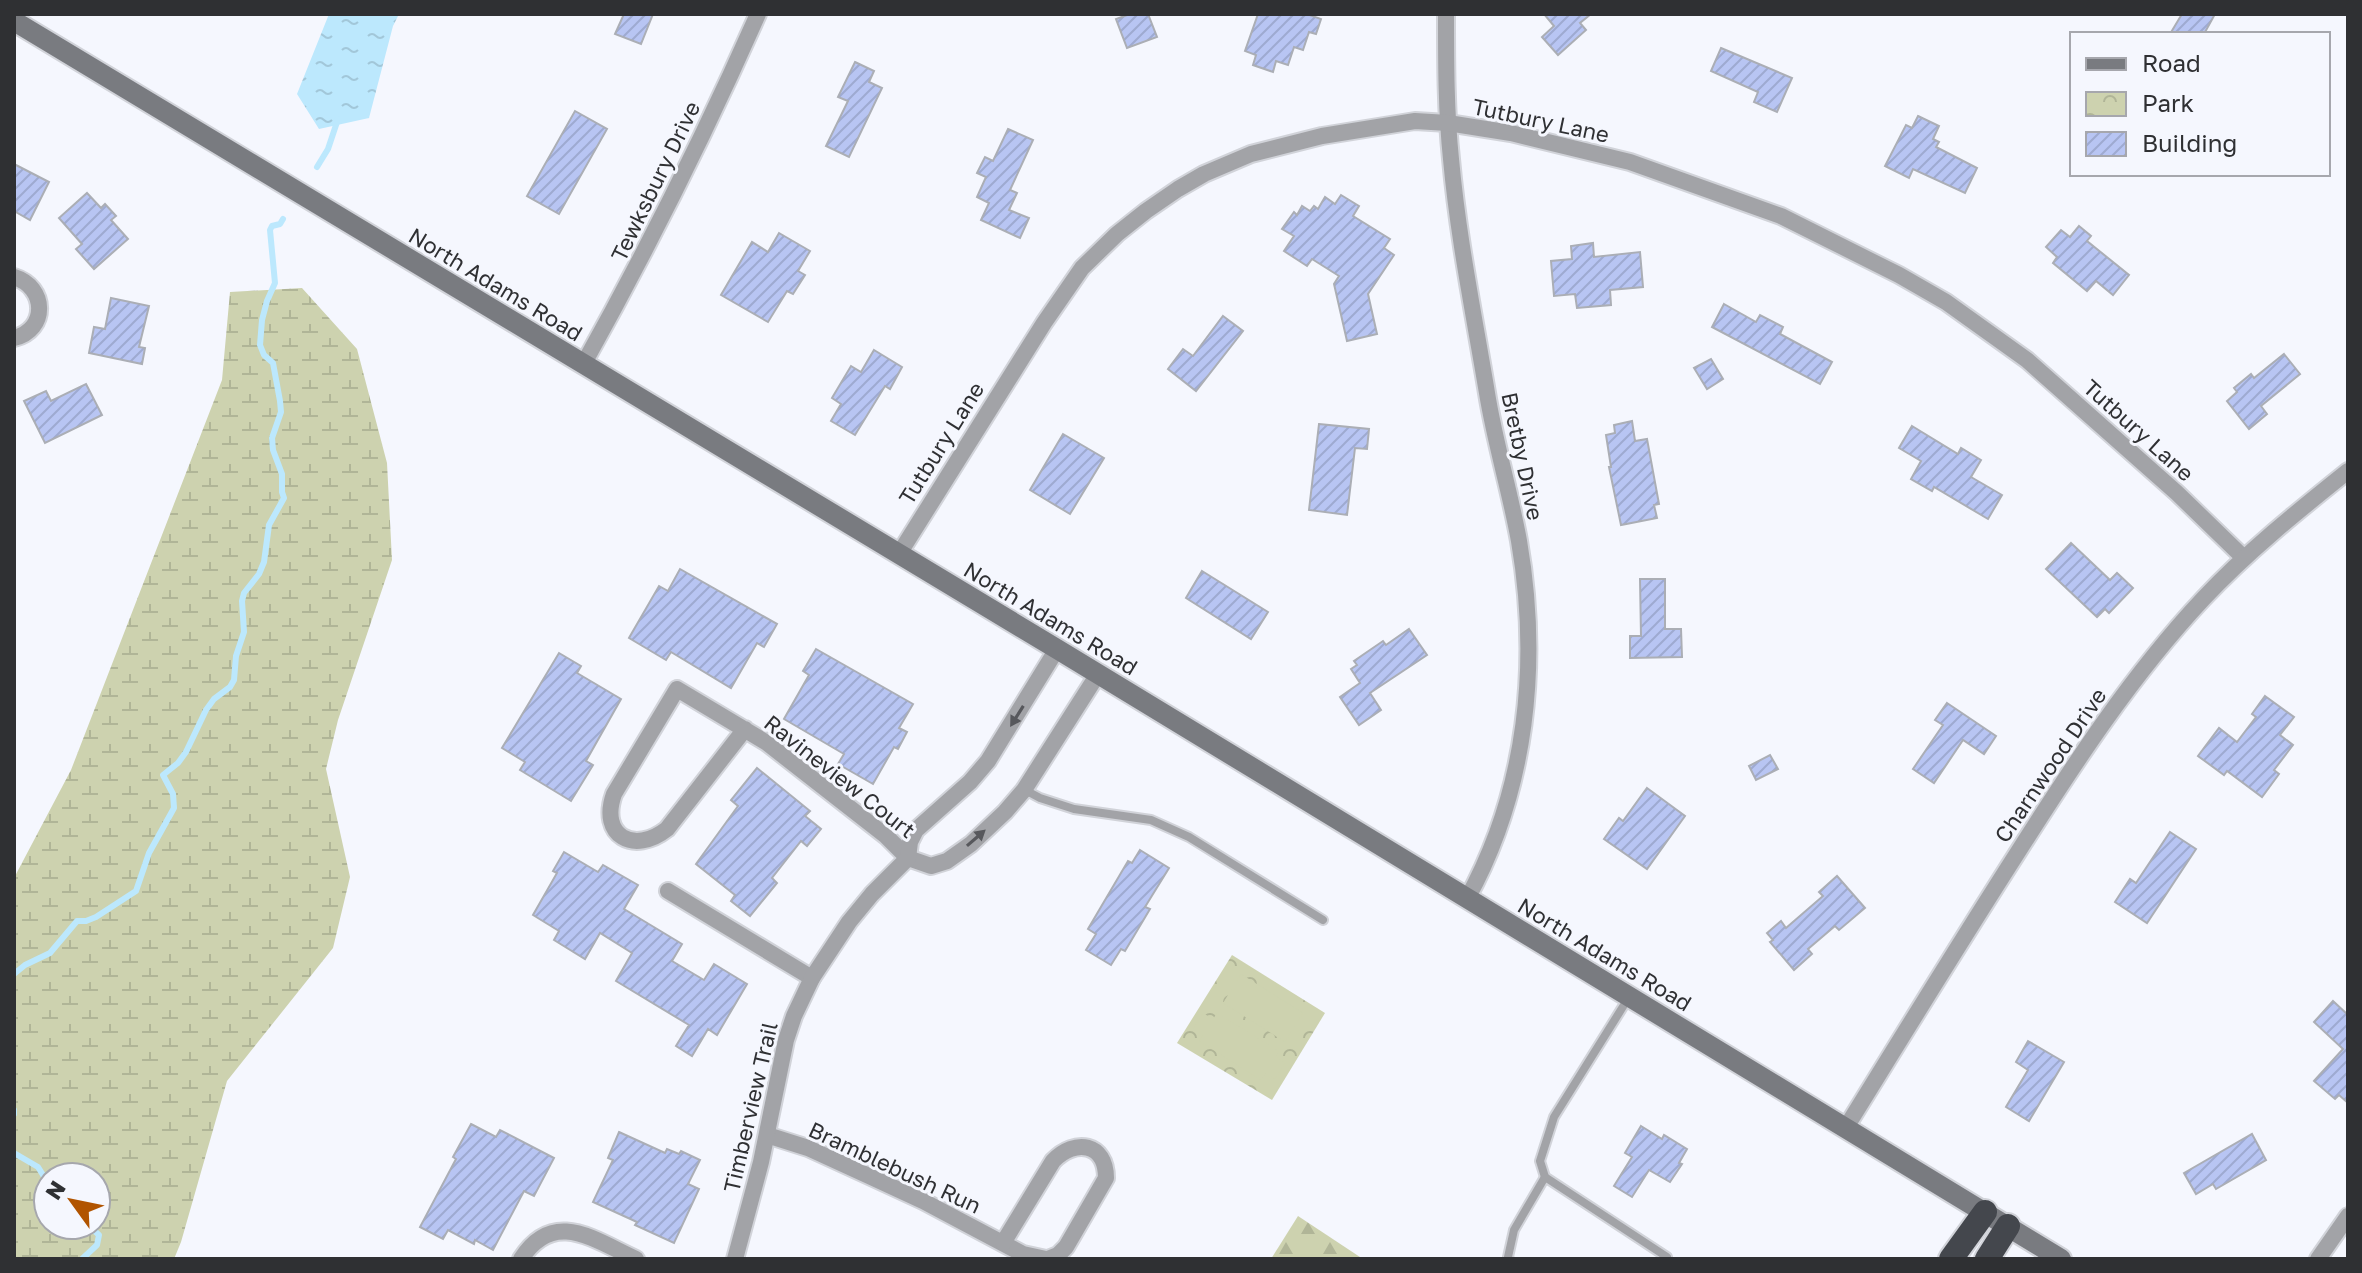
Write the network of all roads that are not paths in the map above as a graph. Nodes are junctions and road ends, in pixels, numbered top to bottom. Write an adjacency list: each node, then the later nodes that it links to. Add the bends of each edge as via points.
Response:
1 (758, 14): 7 (street, Tewksbury Drive, via 657,230)
2 (1446, 14): 4 (street, Bretby Drive)
3 (14, 21): 7 (street, North Adams Road)
4 (1448, 123): 9 (street, Tutbury Lane, via 1415,121 1275,147 1204,174 1146,211 1096,252 1069,286); 10 (street, Tutbury Lane, via 1630,162 1781,216 1899,275 2027,360); 17 (street, Bretby Drive, via 1465,262 1519,540 1528,625 1526,709 1512,786 1485,868)
5 (14, 277): 6 (street, via 33,288 39,306 32,327)
6 (14, 338)
7 (583, 365): 9 (street, North Adams Road)
8 (2348, 471): 10 (street, Charnwood Drive)
9 (899, 554): 11 (street, North Adams Road)
10 (2244, 558): 21 (street, Charnwood Drive, via 2178,628 2105,719)
11 (1057, 649): 12 (street, North Adams Road); 15 (street, Timberview Trail, one-way to 15, via 988,761 916,830)
12 (1098, 674): 14 (street); 17 (street, North Adams Road)
13 (745, 729): 13 (street, Ravineview Court, via 677,689 614,794 610,817 617,832 648,841 667,829); 15 (street, Ravineview Court)
14 (1024, 790): 15 (street, one-way to 14, via 931,866 947,861); 18 (lane, via 1074,809 1151,820 1170,828)
15 (908, 858): 19 (street, Timberview Trail, via 849,922)
16 (668, 891): 19 (street)
17 (1467, 899): 20 (street, North Adams Road)
18 (1323, 920)
19 (812, 978): 22 (street, Timberview Trail, via 786,1040)
20 (1629, 997): 21 (street, North Adams Road); 23 (lane, via 1554,1117 1540,1161)
21 (1845, 1129): 24 (street, North Adams Road)
22 (767, 1135): 27 (street, Bramblebush Run, via 808,1148); 30 (street, Timberview Trail)
23 (1545, 1177): 32 (lane, via 1514,1230); 33 (lane)
24 (1985, 1212): 26 (street, North Adams Road); 34 (highway)
25 (2348, 1216): 37 (street)
26 (2008, 1226): 35 (highway); 36 (street, North Adams Road)
27 (1003, 1243): 31 (street, Bramblebush Run); 31 (street, Bramblebush Run, via 1061,1152 1072,1146 1092,1149 1101,1156 1106,1178 1066,1247)
28 (521, 1259): 29 (street, via 538,1239 565,1230)
29 (636, 1259)
30 (735, 1259)
31 (1047, 1259)
32 (1509, 1259)
33 (1666, 1259)
34 (1951, 1259)
35 (1987, 1259)
36 (2061, 1259)
37 (2318, 1259)

